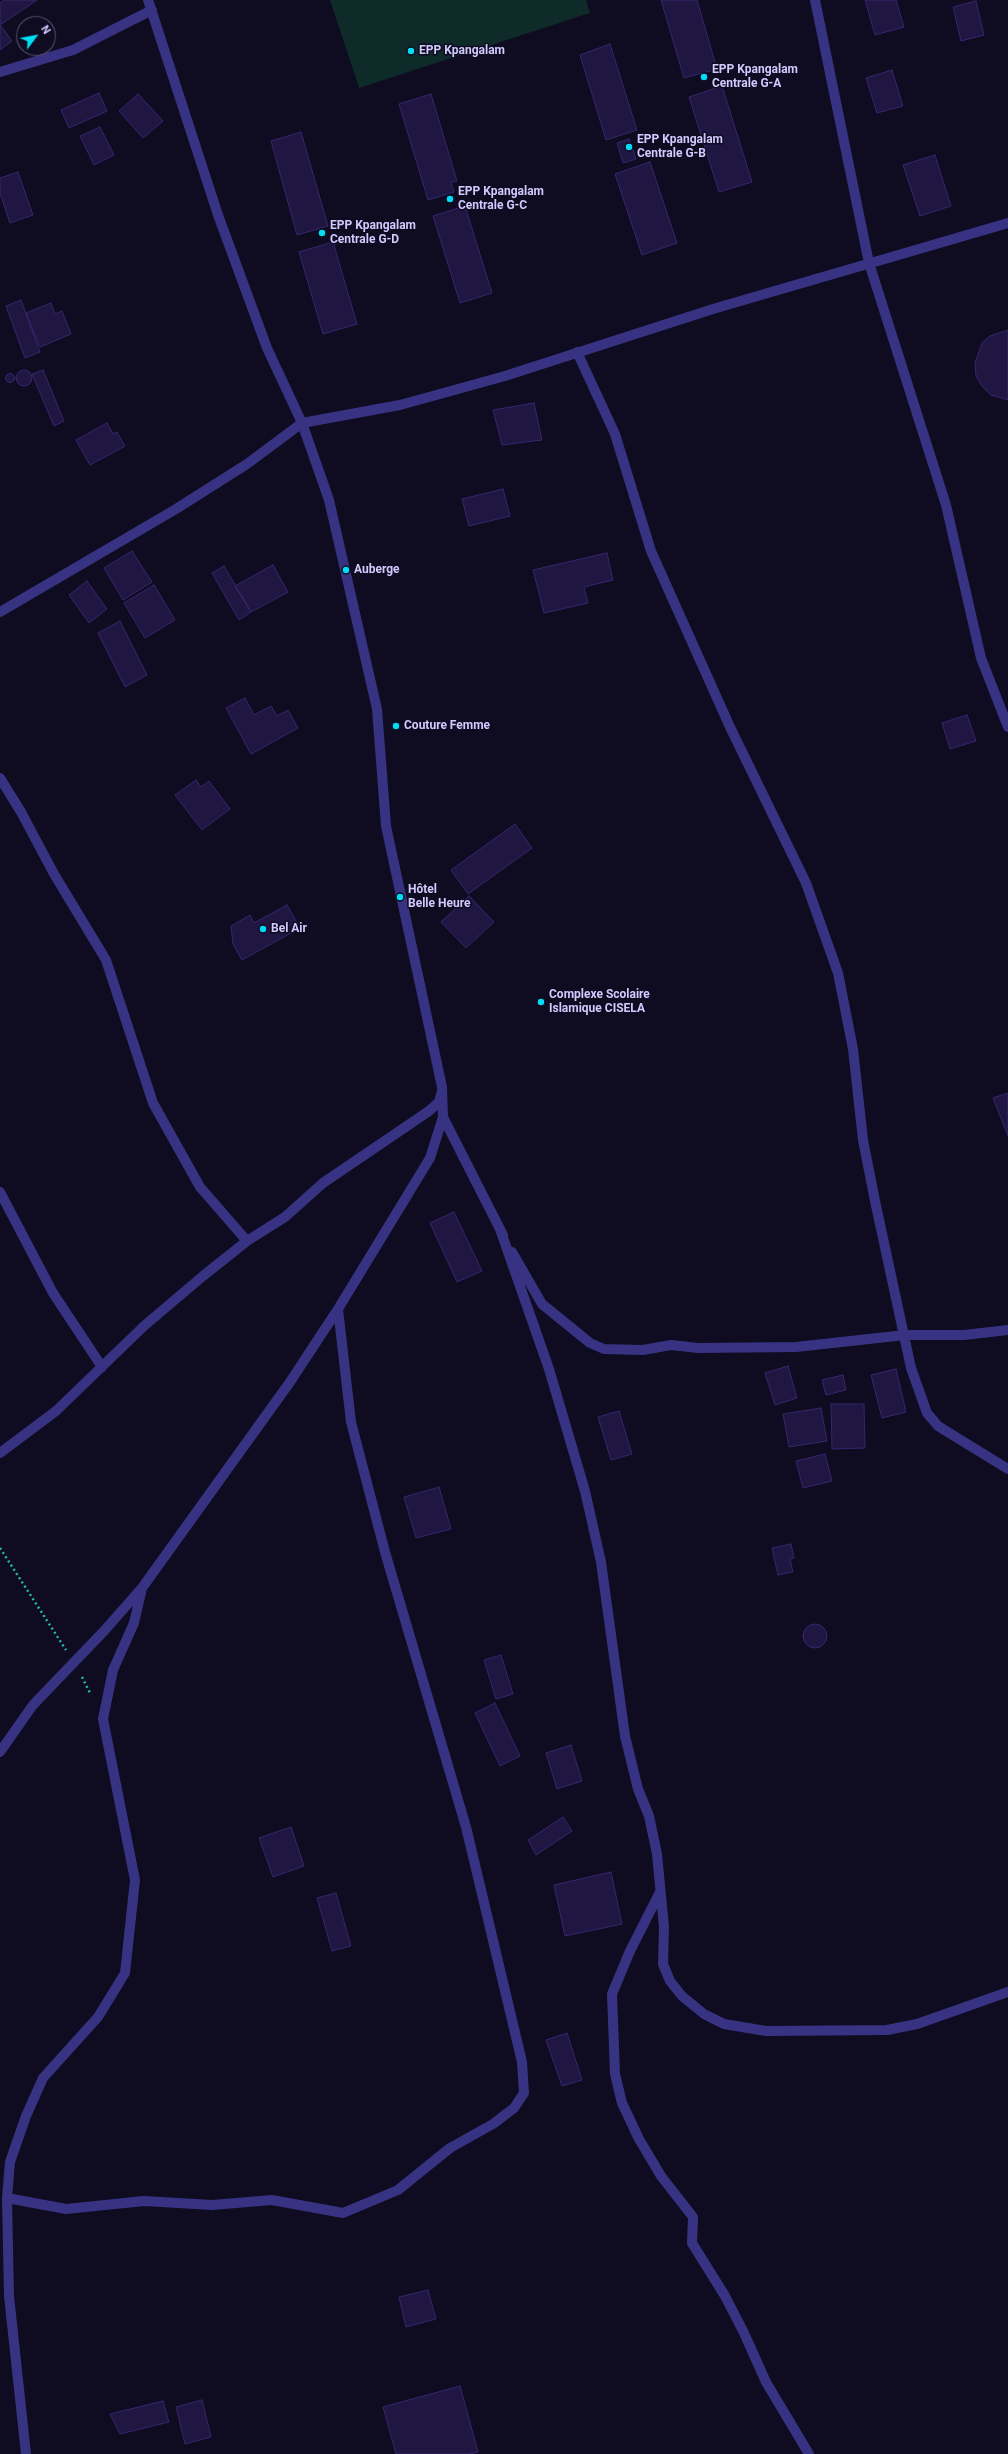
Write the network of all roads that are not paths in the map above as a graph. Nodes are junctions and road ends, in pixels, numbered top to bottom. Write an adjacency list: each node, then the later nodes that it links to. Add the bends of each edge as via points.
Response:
1 (815, 0): 5 (street)
2 (150, 5): 3 (street, via 73,50); 7 (street, via 218,215 264,341)
3 (0, 72)
4 (1008, 223): 5 (street)
5 (869, 263): 6 (street); 9 (street, via 946,505 981,658)
6 (577, 352): 7 (street, via 505,376 400,405); 18 (street, via 615,434 651,551 730,727 806,883 838,973 853,1049 863,1140)
7 (302, 423): 8 (street, via 247,464 176,509); 11 (street, via 329,500 377,708 386,826)
8 (0, 612)
9 (1008, 727)
10 (0, 778): 15 (street, via 106,960 153,1103 200,1187)
11 (442, 1087): 12 (street); 15 (street, via 439,1102 429,1111 323,1183 285,1217)
12 (443, 1117): 14 (street); 16 (street, via 430,1158)
13 (0, 1192): 19 (street, via 53,1293)
14 (500, 1229): 18 (street, via 542,1304 590,1343 604,1349 643,1350 671,1345 698,1348 796,1347); 24 (street, via 549,1369 585,1491 601,1562 625,1736 638,1789 649,1816 657,1854)
15 (247, 1241): 19 (street, via 144,1326)
16 (338, 1309): 22 (street, via 290,1382); 26 (street, via 351,1422 385,1552 466,1827 522,2062 524,2093 514,2108 493,2124 450,2148 398,2190 343,2213 272,2200 212,2205 144,2201 66,2209)
17 (1008, 1330): 18 (street, via 964,1335)
18 (905, 1335): 21 (street, via 911,1368 927,1413 938,1426)
19 (102, 1367): 20 (street, via 56,1411)
20 (0, 1453)
21 (1008, 1469)
22 (142, 1588): 23 (street, via 33,1705); 26 (street, via 134,1623 113,1670 104,1719 135,1880 126,1972 98,2017 43,2078 10,2162)
23 (0, 1752)
24 (660, 1892): 25 (street, via 664,1927 663,1964 670,1981 682,1996 704,2014 724,2024 766,2031 887,2030 916,2024); 28 (street, via 630,1951 612,1994 615,2074 622,2103 661,2176 693,2217 692,2243 725,2296 766,2382)
25 (1008, 1992)
26 (7, 2198): 27 (street, via 9,2296)
27 (26, 2454)
28 (809, 2454)

